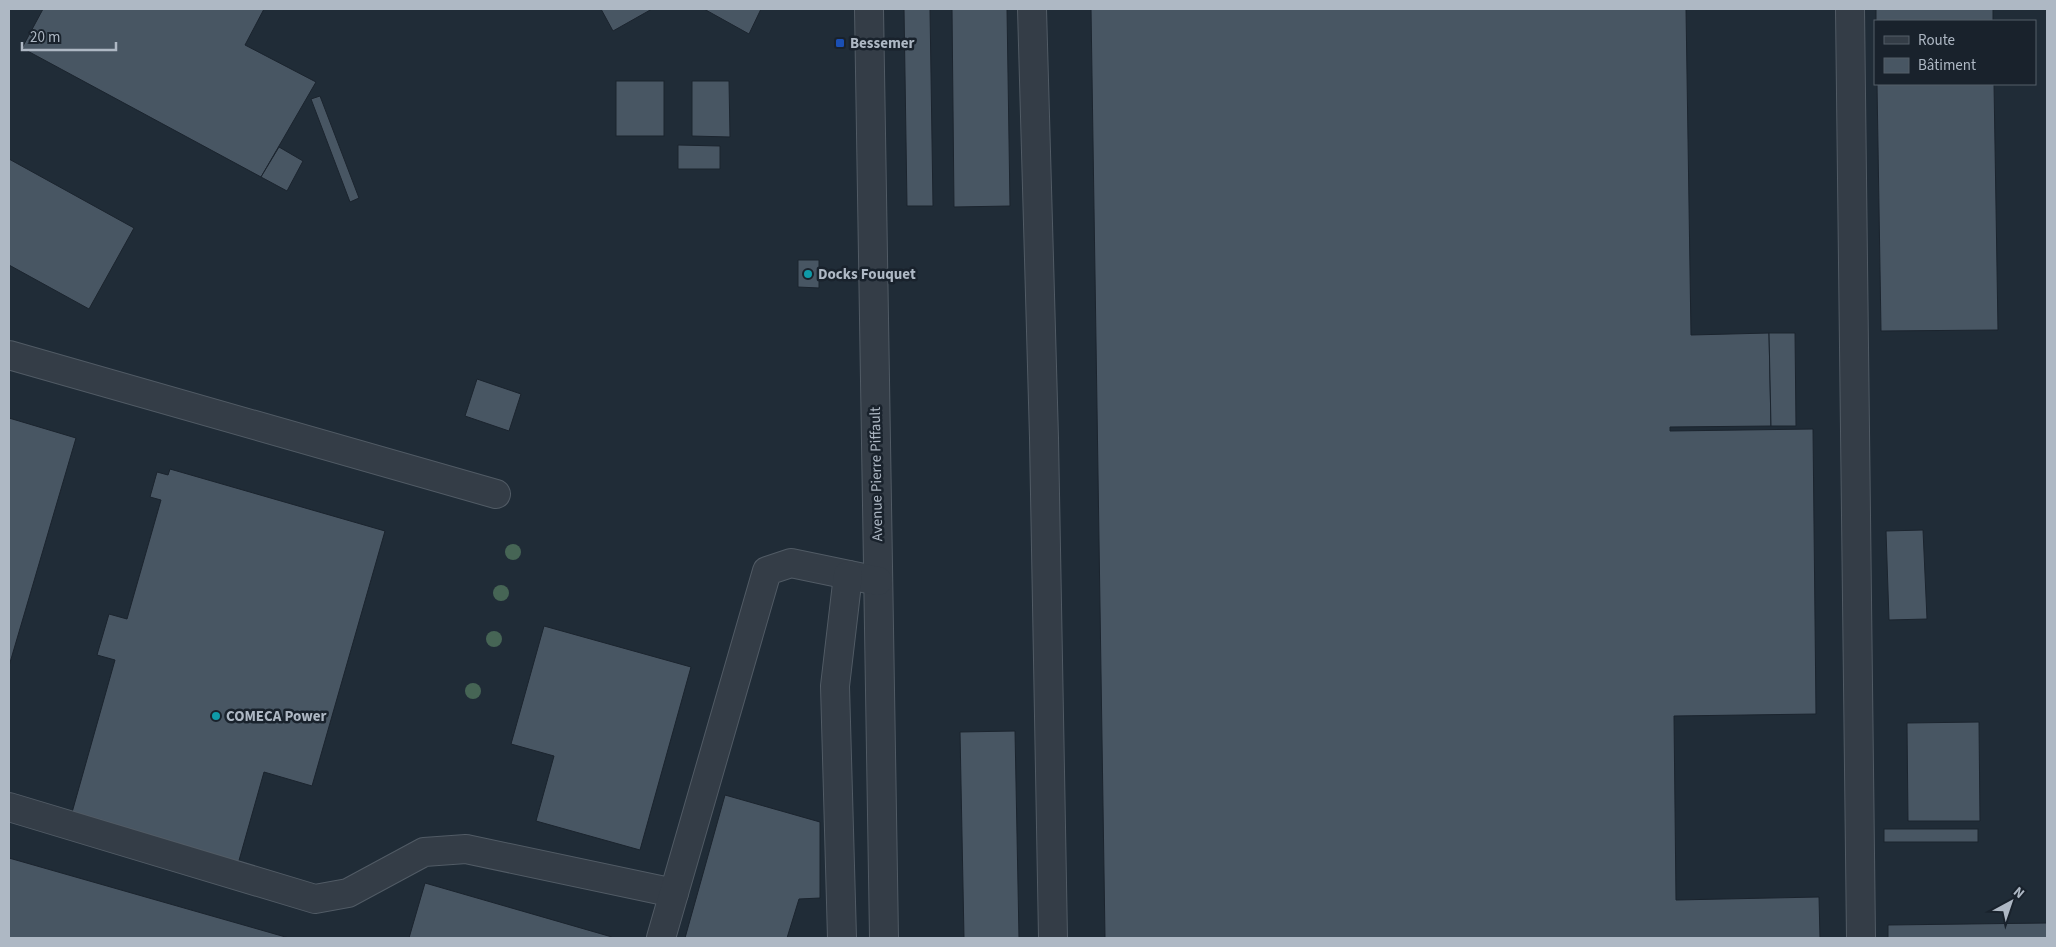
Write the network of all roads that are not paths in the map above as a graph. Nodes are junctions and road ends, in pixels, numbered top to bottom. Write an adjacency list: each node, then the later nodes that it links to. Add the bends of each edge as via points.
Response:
1 (869, 9): 7 (street, Avenue Pierre Piffault)
2 (1032, 9): 13 (street)
3 (1850, 9): 14 (street)
4 (9, 355): 5 (street)
5 (496, 494)
6 (848, 575): 7 (street); 9 (street, via 791,563 766,571); 11 (street, via 835,686)
7 (878, 581): 12 (street, Avenue Pierre Piffault)
8 (9, 807): 9 (street, via 315,899 348,893 424,852 466,848)
9 (674, 893): 10 (street)
10 (661, 938)
11 (842, 938)
12 (884, 938)
13 (1053, 938)
14 (1862, 938)

